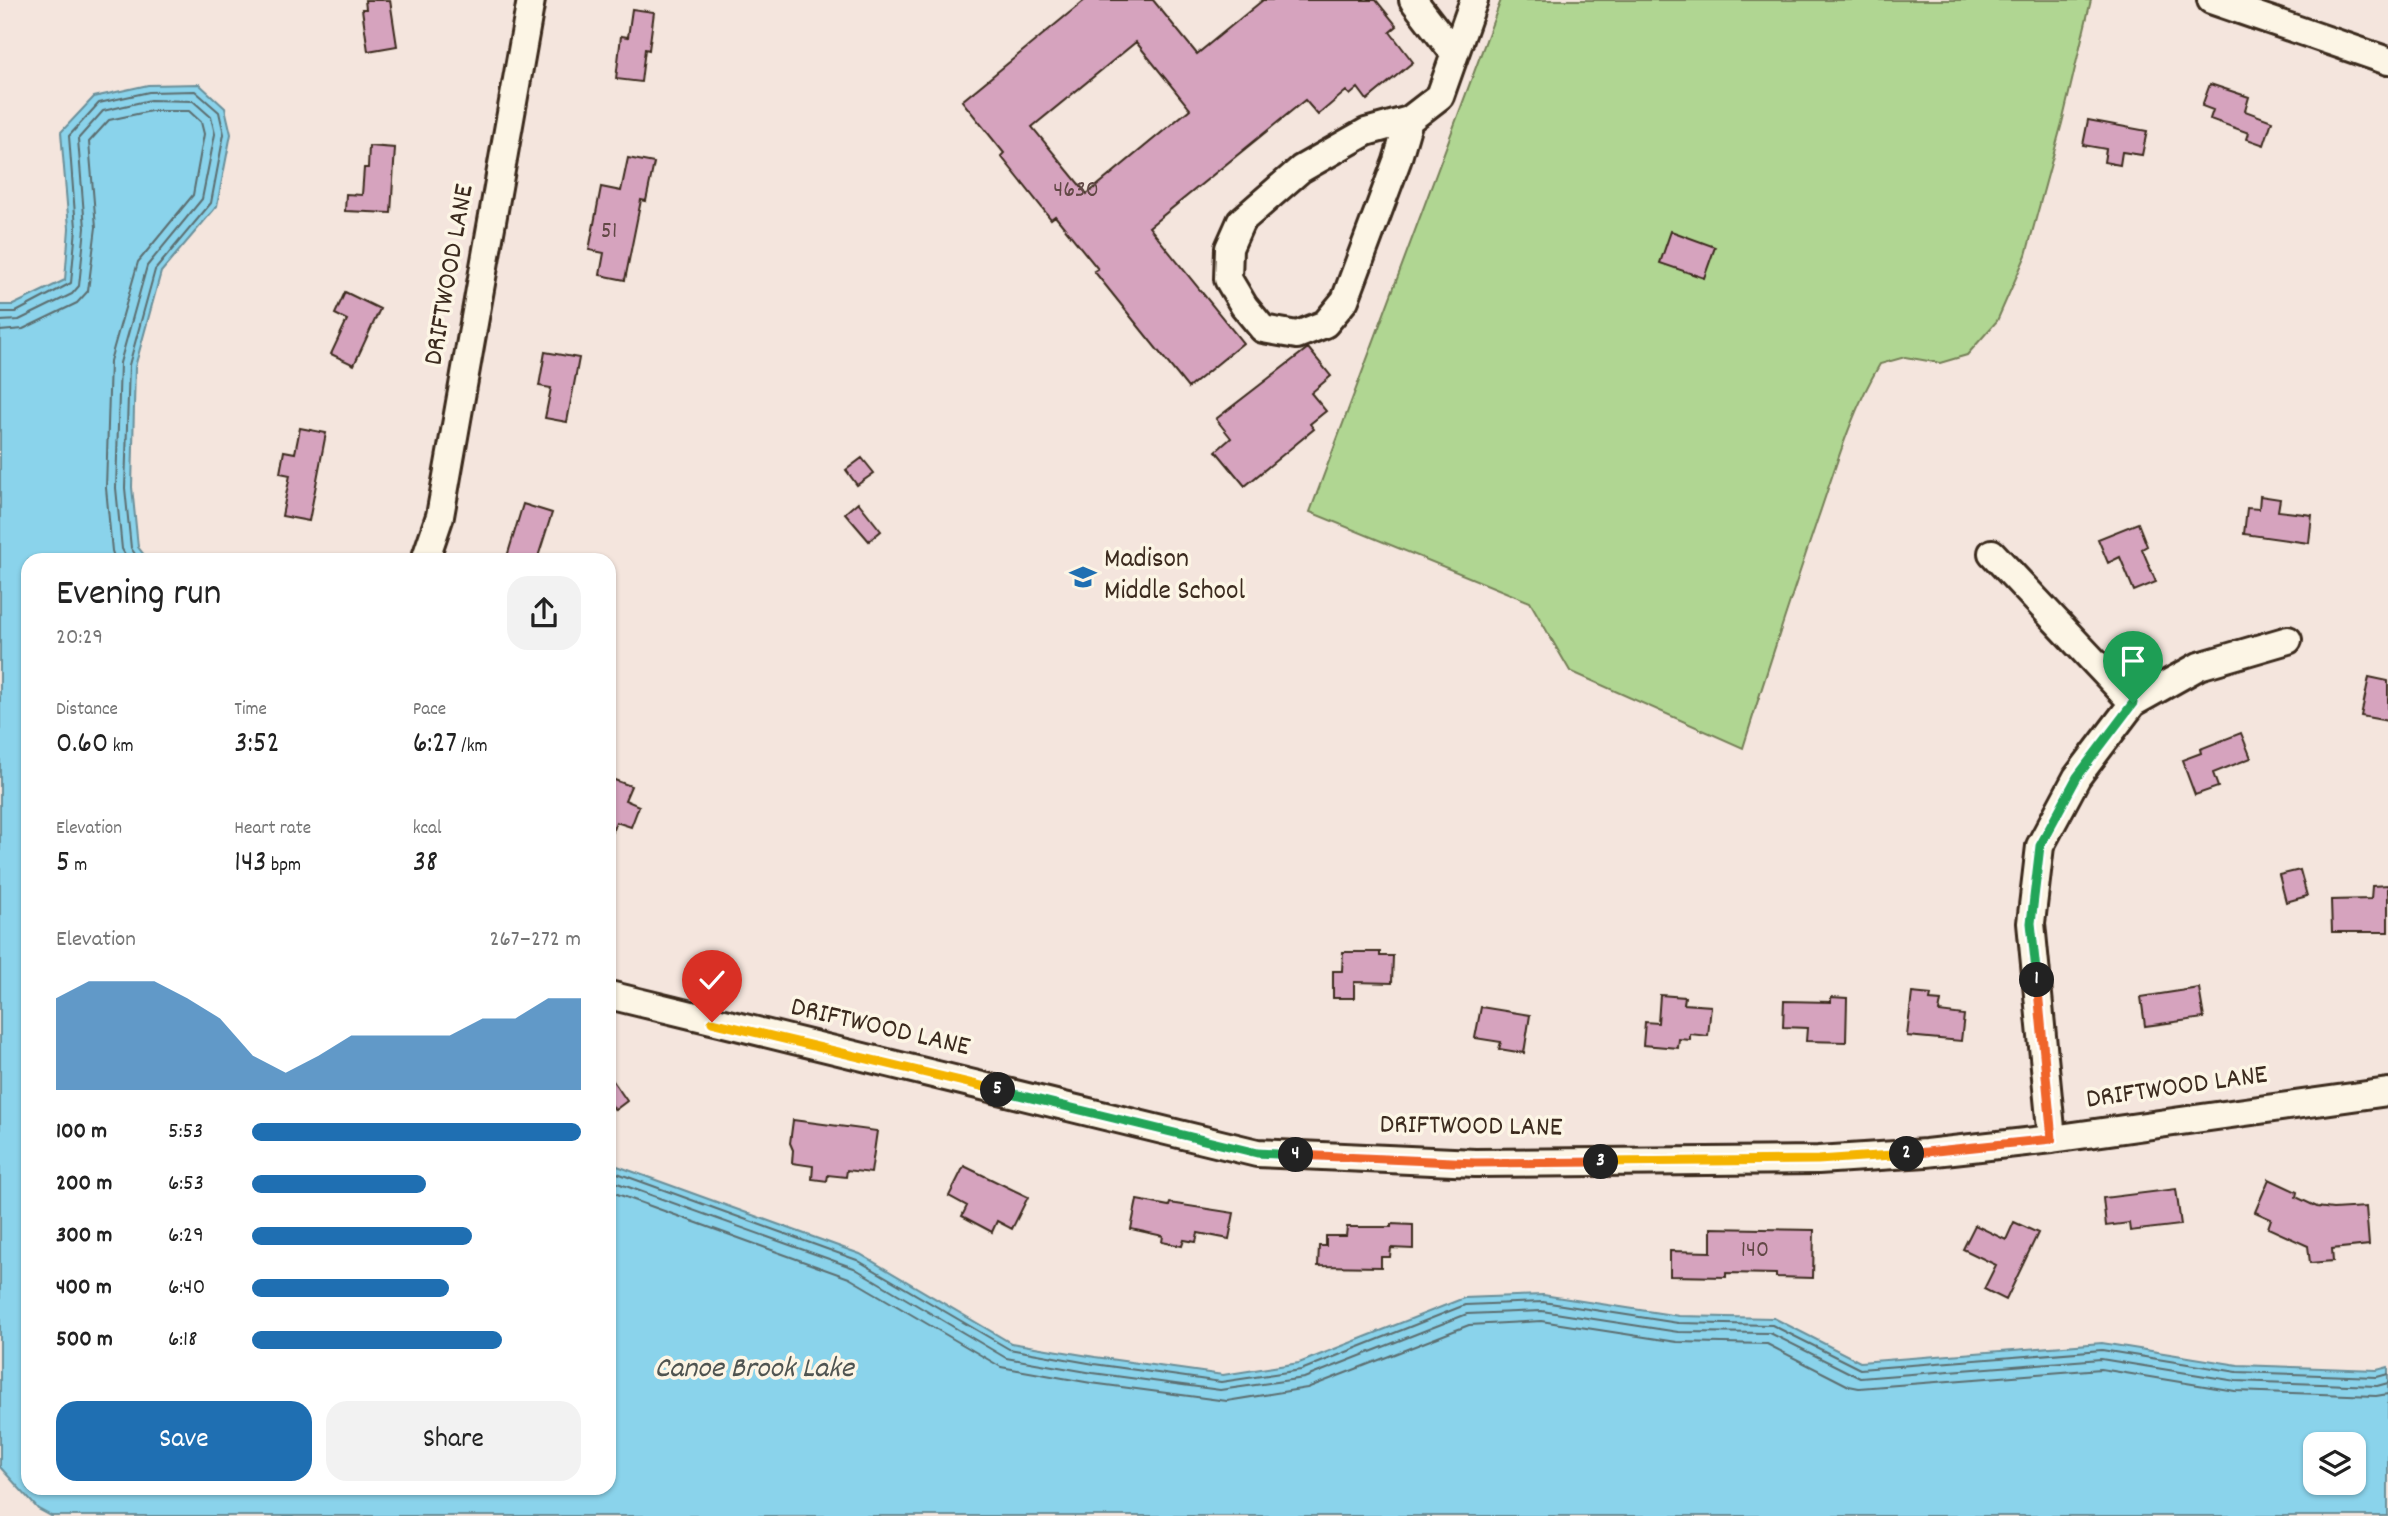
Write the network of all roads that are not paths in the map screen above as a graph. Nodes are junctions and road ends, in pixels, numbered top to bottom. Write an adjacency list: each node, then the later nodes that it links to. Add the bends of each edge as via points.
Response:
1 (531, 0): 8 (street, DRIFTWOOD LANE, via 440,516)
2 (1413, 0): 5 (street)
3 (1474, 0): 5 (street)
4 (2211, 0): 6 (street)
5 (1454, 53): 7 (street, via 1440,96)
6 (2388, 61)
7 (1409, 120): 7 (street, via 1366,132 1301,169 1241,221 1229,248 1228,279 1263,329 1297,335 1325,324 1345,300)
8 (427, 553)
9 (1992, 553): 11 (street)
10 (2288, 640): 11 (street, via 2199,666)
11 (2133, 703): 14 (street, via 2077,777 2040,846 2031,923)
12 (616, 997): 14 (street, DRIFTWOOD LANE, via 1257,1153 1475,1163 1818,1160)
13 (2388, 1092): 14 (street, DRIFTWOOD LANE)
14 (2052, 1139)

